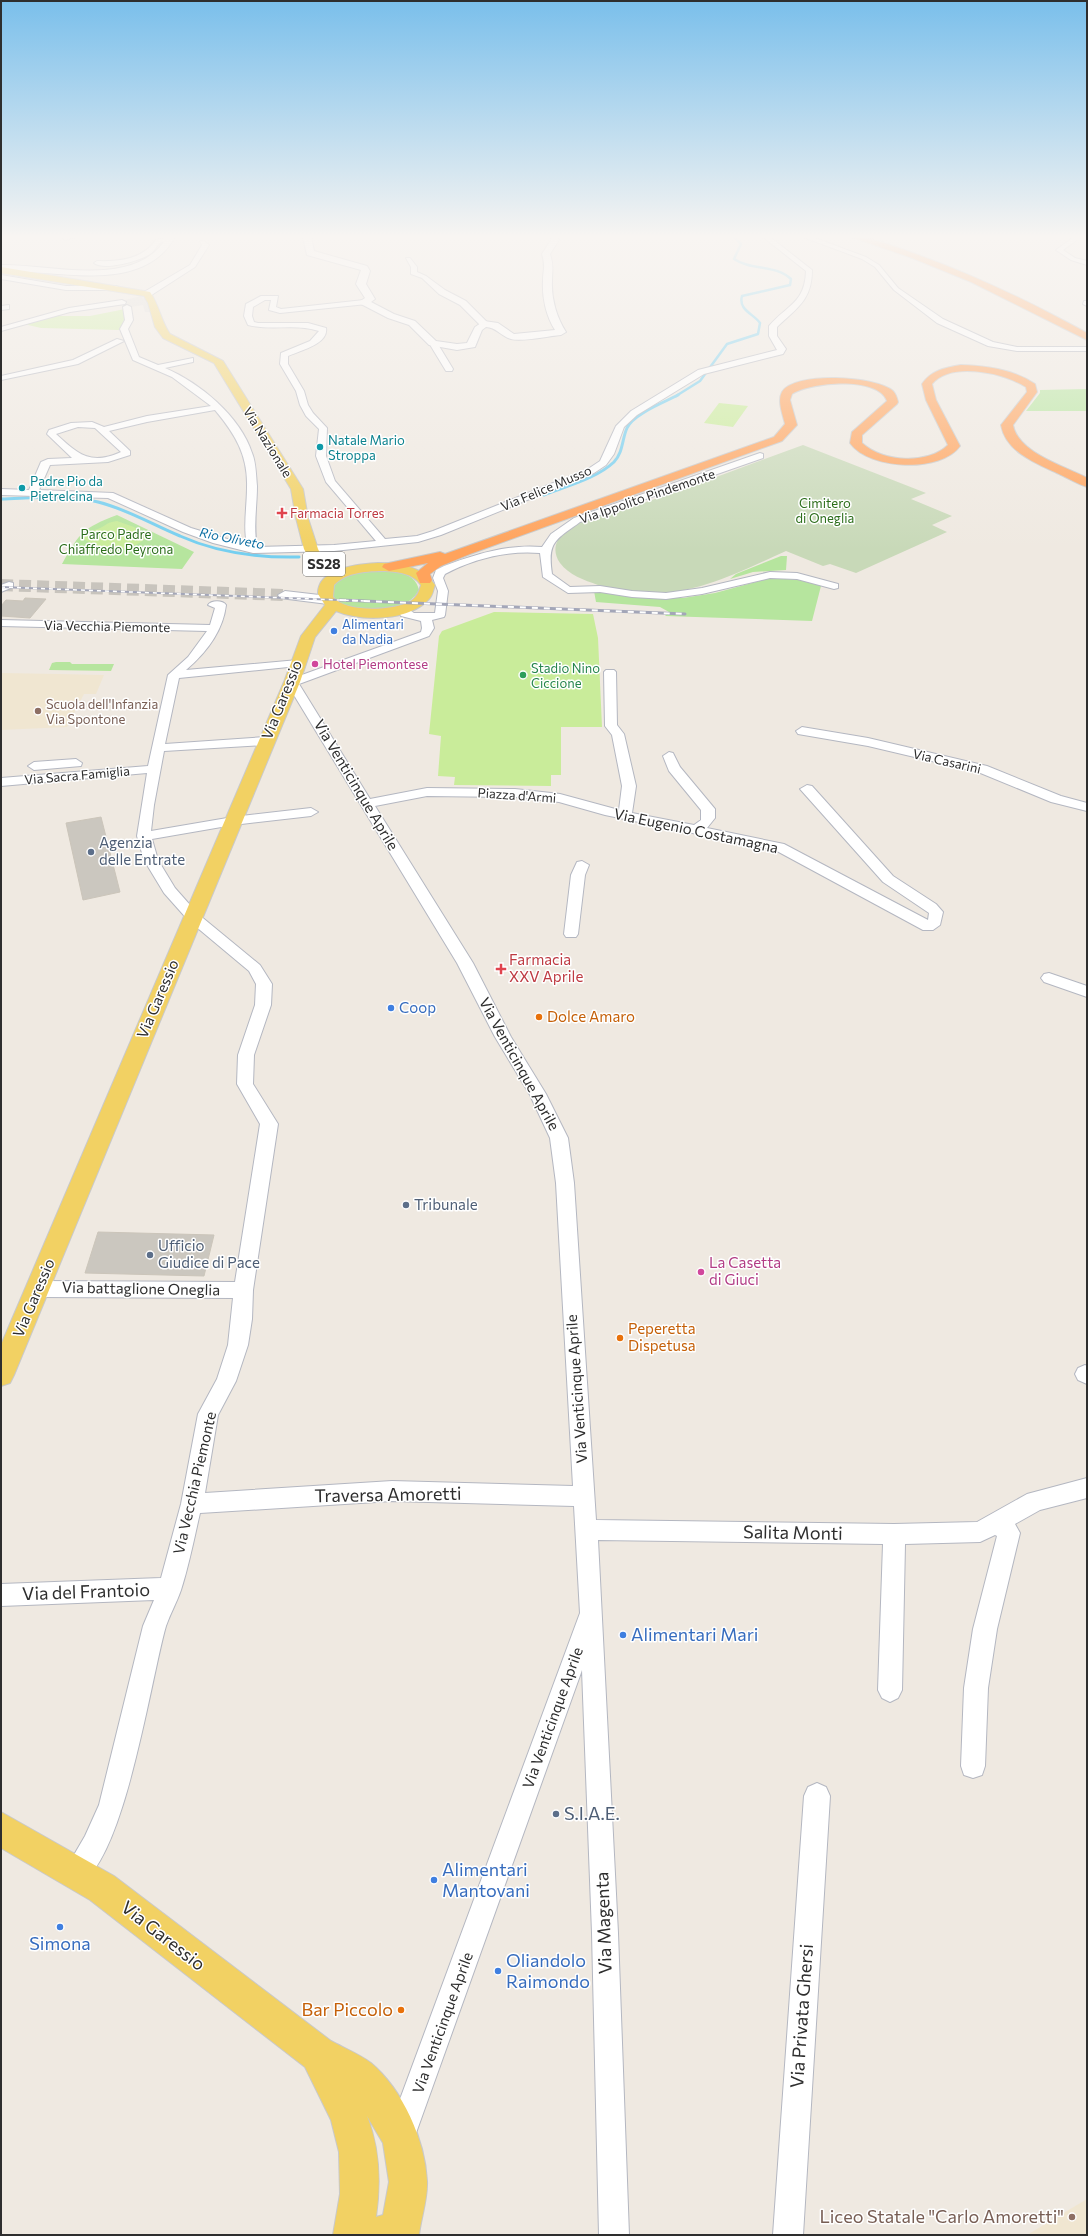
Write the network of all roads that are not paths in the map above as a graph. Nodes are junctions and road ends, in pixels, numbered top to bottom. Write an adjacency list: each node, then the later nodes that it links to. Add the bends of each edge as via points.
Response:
1 (120, 341): 13 (street, via 75,362)
2 (128, 341): 11 (street, via 133,354 141,362)
3 (177, 341): 27 (main road, Via Nazionale / SS28, via 218,361 297,489 302,518)
4 (313, 341): 23 (street, via 286,354 282,358 284,364 300,391 309,414 323,428 321,456 331,482)
5 (472, 341): 8 (street, via 469,346 454,347)
6 (777, 341): 23 (street, Via Felice Musso, via 782,349 780,352 701,372 634,413 620,426 609,454 591,471 437,533 418,539)
7 (985, 341): 9 (street, via 1017,349)
8 (433, 342): 12 (street)
9 (1087, 349)
10 (190, 360): 11 (street)
11 (158, 367): 14 (street, via 175,375)
12 (449, 369)
13 (1, 378)
14 (218, 407): 15 (street); 24 (street, via 248,452 252,486 249,532)
15 (103, 430): 18 (street, via 127,453 113,458); 18 (street, via 97,425 90,424 51,434 69,452)
16 (1026, 452): 19 (highway); 20 (highway); 26 (highway, via 1011,440 1006,431 1007,425 1030,397 1032,389 1022,379 1010,374 968,369 942,373 932,378 928,384 931,400 954,446 944,456 920,461 874,456 856,444 856,434 893,402 894,399 889,393 874,386 854,382 811,382 786,392 785,400 791,425 778,439)
17 (760, 456): 25 (street, Via Ippolito Pindemonte, via 587,515 561,530)
18 (88, 461): 22 (street, via 58,461 44,464)
19 (1087, 476)
20 (1087, 483)
21 (1, 492): 22 (street, Via Felice Musso)
22 (33, 492): 24 (street, Via Felice Musso, via 110,495 187,530)
23 (383, 544): 27 (street, Via Felice Musso)
24 (253, 550): 27 (street, Via Felice Musso)
25 (545, 550): 31 (street, via 547,575 568,590 600,589 666,596 702,591 770,575 797,576); 36 (street, via 502,550 440,572 440,615)
26 (465, 551): 28 (highway); 30 (highway, via 429,567 423,573)
27 (314, 555): 29 (main road, SS28, via 329,566); 32 (main road, Via Nazionale / SS28, via 330,575)
28 (389, 567): 29 (main road); 30 (main road, via 404,569)
29 (356, 569): 32 (main road, via 341,574)
30 (425, 580): 34 (main road, via 428,591 425,596)
31 (834, 586)
32 (329, 593): 35 (main road); 38 (main road, Via Garessio)
33 (213, 605): 39 (street, via 222,605)
34 (403, 609): 35 (main road); 36 (street, via 405,614)
35 (358, 612): 38 (main road, via 330,617)
36 (426, 618): 43 (street, via 428,628 425,634)
37 (1, 623): 39 (street, Via Vecchia Piemonte)
38 (317, 624): 40 (main road, Via Garessio, via 308,636)
39 (213, 628): 42 (street, via 192,658)
40 (298, 663): 42 (street); 43 (main road, Via Garessio)
41 (610, 672): 55 (street, via 611,726 618,734 629,786)
42 (174, 675): 47 (street, Via Vecchia Piemonte, via 166,702)
43 (292, 682): 45 (main road, Via Garessio); 51 (street, Via Venticinque Aprile)
44 (802, 731): 52 (street, Via Casarini, via 868,742 982,769 1056,799)
45 (266, 741): 47 (street); 56 (main road, Via Garessio)
46 (669, 756): 57 (street, via 674,768 710,814 707,821)
47 (156, 758): 48 (street); 49 (street, Via Sacra Famiglia); 58 (street, Via Vecchia Piemonte)
48 (34, 766)
49 (1, 782)
50 (807, 789): 57 (street, Via Eugenio Costamagna, via 888,879 936,912 935,922 928,927 779,847)
51 (368, 804): 53 (street, Piazza d'Armi, via 427,792 515,793 560,798); 68 (street, Via Venticinque Aprile, via 465,963 500,1032 538,1094 559,1138 565,1183)
52 (1087, 807)
53 (605, 811): 55 (street, Via Eugenio Costamagna)
54 (311, 812): 56 (street)
55 (625, 815): 57 (street, Via Eugenio Costamagna)
56 (233, 821): 58 (street); 60 (main road, Via Garessio)
57 (697, 829)
58 (144, 836): 60 (street, Via Vecchia Piemonte, via 151,860 169,890)
59 (582, 865): 61 (street, via 578,875)
60 (193, 917): 64 (main road, Via Garessio); 65 (street, Via Vecchia Piemonte, via 255,968 264,984 264,1005 246,1055 245,1084 269,1124)
61 (571, 934)
62 (1049, 978): 63 (street)
63 (1087, 992)
64 (38, 1288): 65 (street, Via battaglione Oneglia); 66 (main road, Via Garessio)
65 (243, 1290): 69 (street, Via Vecchia Piemonte, via 238,1345 226,1381 208,1414)
66 (1, 1375)
67 (1087, 1488): 70 (street, Salita Monti, via 1035,1501)
68 (584, 1496): 69 (street, Traversa Amoretti, via 392,1491); 71 (street, Via Venticinque Aprile)
69 (192, 1504): 73 (street, Via Vecchia Piemonte)
70 (998, 1523): 72 (street, Salita Monti, via 980,1532); 77 (street, via 1009,1534 985,1629 976,1688)
71 (586, 1530): 72 (street, Salita Monti); 75 (street, Via Venticinque Aprile)
72 (894, 1534): 76 (street)
73 (170, 1589): 74 (street, Via del Frantoio); 80 (street, Via Vecchia Piemonte, via 155,1626 111,1807 92,1849)
74 (1, 1595)
75 (591, 1610): 82 (street, Via Venticinque Aprile); 87 (street, Via Magenta, via 605,1933)
76 (890, 1690)
77 (974, 1766)
78 (816, 1796): 88 (street, Via Privata Ghersi)
79 (1, 1829): 80 (main road, Via Garessio)
80 (77, 1872): 81 (main road, Via Garessio, via 139,1916)
81 (318, 2054): 82 (main road, Via Garessio, via 356,2075 371,2088); 83 (main road, Via Garessio, via 352,2126 358,2154 359,2206)
82 (401, 2137): 86 (main road, Via Garessio, via 408,2182)
83 (353, 2235)
84 (380, 2235): 85 (main road)
85 (388, 2235)
86 (400, 2235)
87 (614, 2235)
88 (788, 2235)

